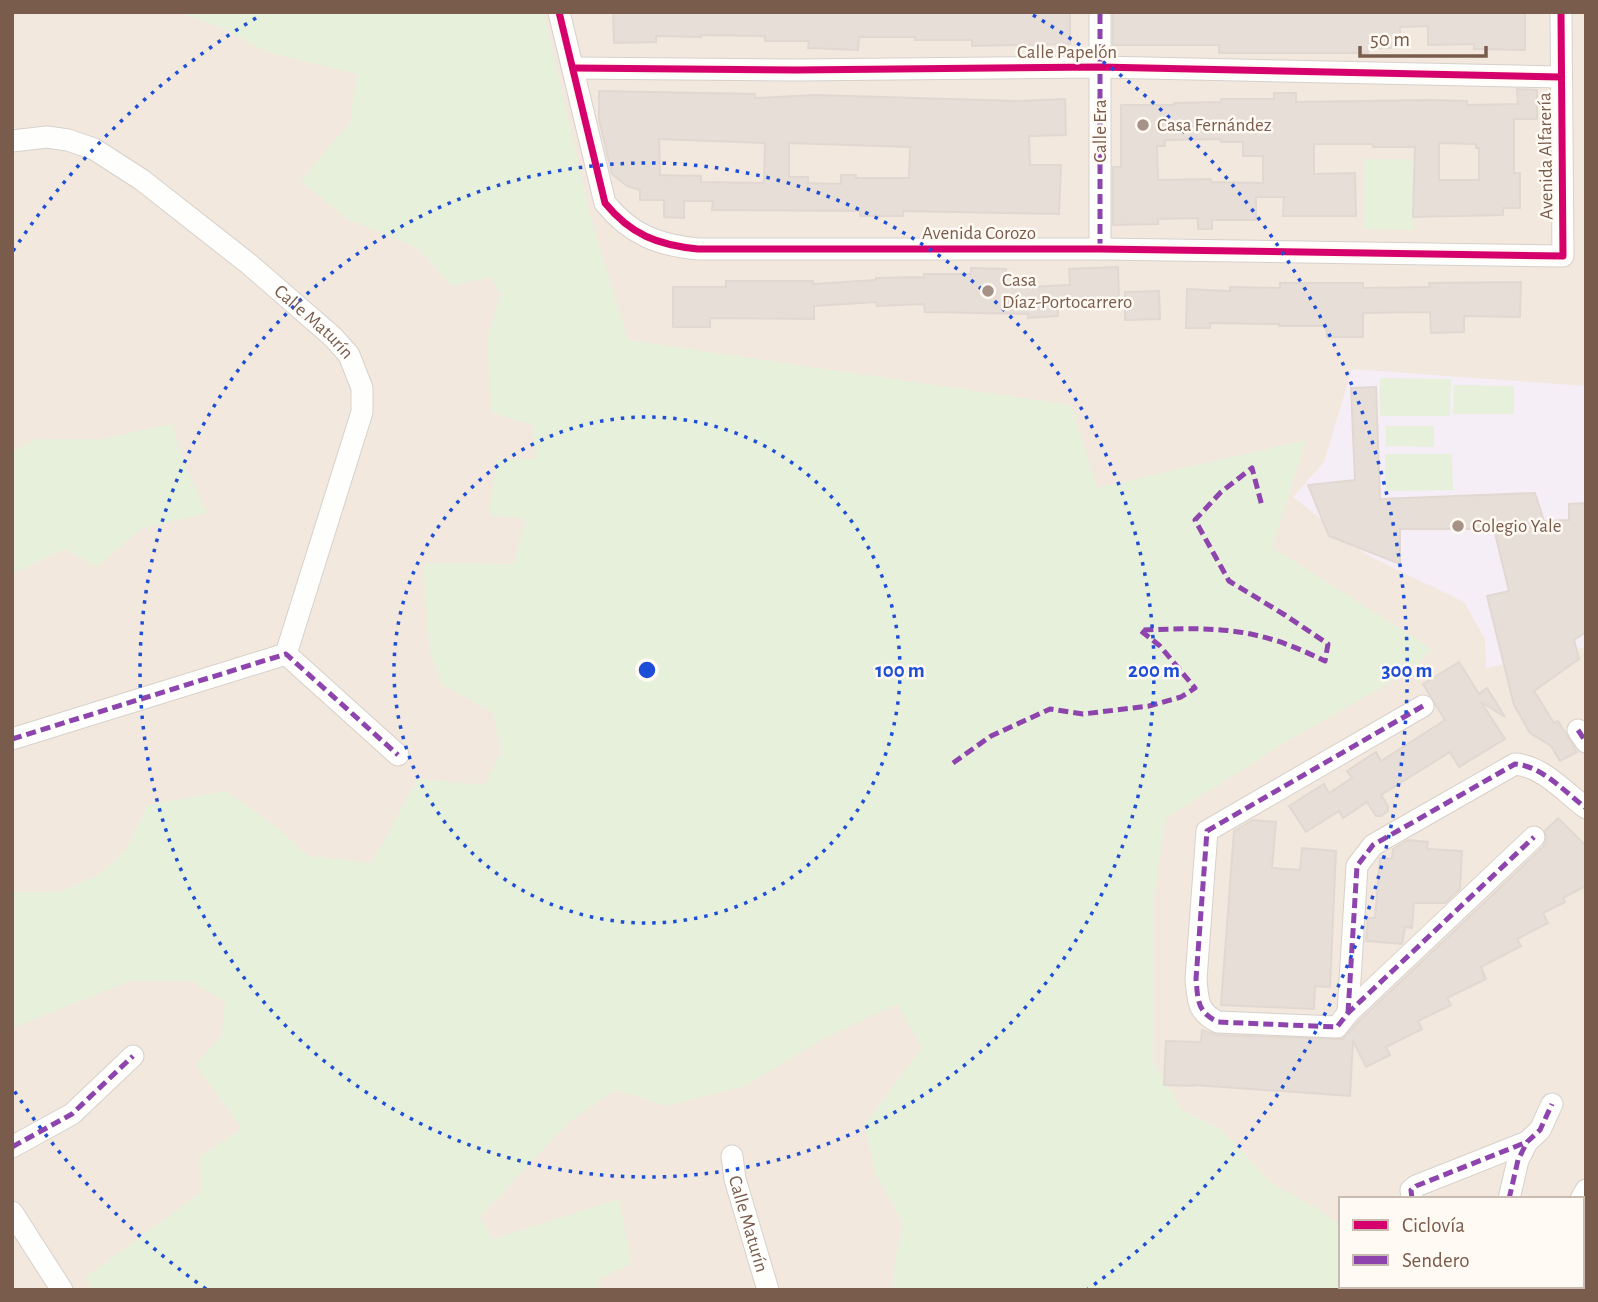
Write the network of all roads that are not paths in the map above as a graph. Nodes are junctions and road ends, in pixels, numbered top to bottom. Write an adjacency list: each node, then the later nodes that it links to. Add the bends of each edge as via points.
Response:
1 (559, 12): 5 (street, Avenida Corozo)
2 (1100, 12): 4 (street, Calle Era)
3 (1562, 12): 6 (street, Avenida Alfarería)
4 (1100, 67): 5 (street, Calle Papelón); 6 (street, Calle Papelón); 8 (street, Calle Era)
5 (573, 68): 8 (street, Avenida Corozo, via 605,204 621,223 672,246)
6 (1561, 77): 9 (street, Avenida Alfarería)
7 (12, 141): 10 (street, Calle Maturín, via 68,140 113,161 249,264 349,355 362,388 362,412)
8 (1100, 249): 9 (street, Avenida Corozo)
9 (1563, 256)
10 (286, 654): 12 (street); 13 (street)
11 (1423, 706): 16 (street, via 1207,831 1196,979 1198,1001 1206,1016 1218,1022 1337,1027)
12 (12, 739)
13 (398, 755)
14 (1586, 808): 16 (street, via 1539,771 1515,764 1373,845 1357,866)
15 (1534, 837): 16 (street)
16 (1348, 1013)
17 (133, 1056): 20 (street, via 72,1114)
18 (1552, 1104): 19 (street, via 1540,1130)
19 (1527, 1142): 22 (street, via 1416,1186); 23 (street)
20 (12, 1147)
21 (732, 1156): 26 (street, Calle Maturín)
22 (1412, 1197)
23 (1509, 1197)
24 (12, 1212): 25 (street)
25 (62, 1290)
26 (768, 1290)

